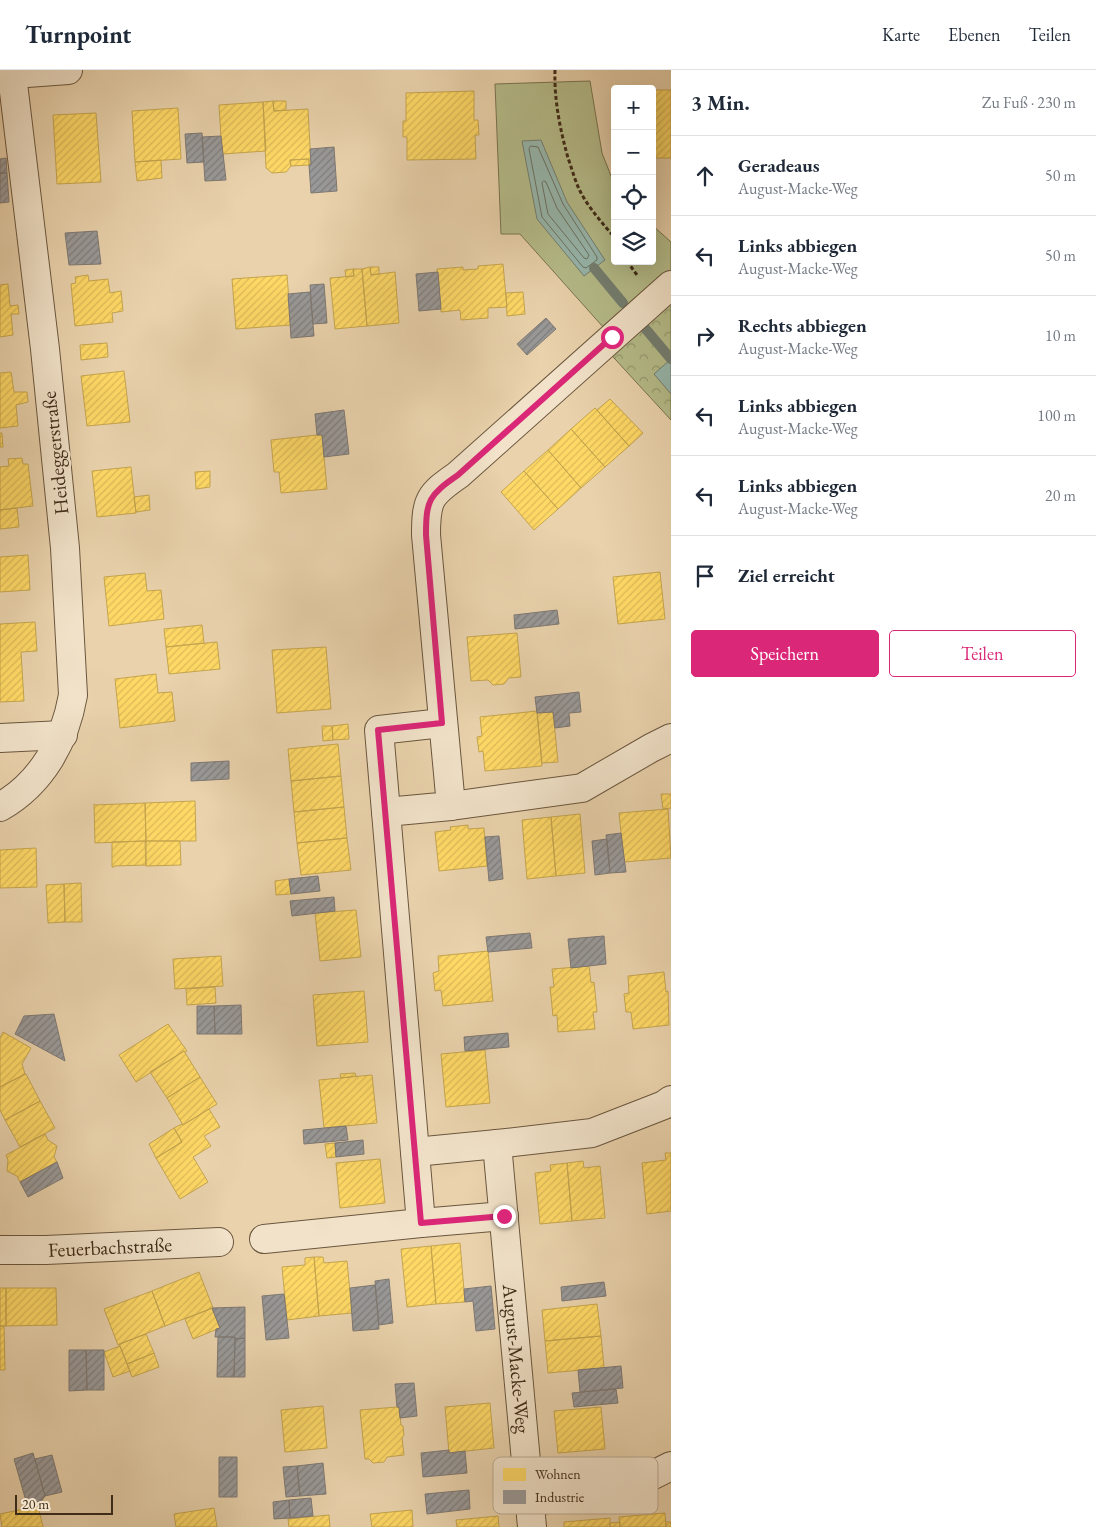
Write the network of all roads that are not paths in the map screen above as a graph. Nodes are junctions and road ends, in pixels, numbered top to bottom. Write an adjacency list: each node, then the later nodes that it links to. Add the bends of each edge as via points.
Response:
1 (68, 70): 2 (street)
2 (6, 75): 5 (street, Heideggerstraße, via 45,349 65,548 73,695)
3 (671, 285): 4 (street, via 458,475 438,489 429,502 426,535)
4 (442, 723): 8 (street); 10 (street, via 378,730)
5 (63, 735): 6 (street); 9 (street, Heideggerstraße, via 30,785)
6 (0, 738)
7 (671, 738): 8 (street, via 582,788)
8 (451, 806): 10 (street)
9 (0, 807)
10 (386, 812): 13 (street)
11 (671, 1100): 12 (street, via 592,1133)
12 (498, 1144): 13 (street); 14 (street, August-Macke-Weg)
13 (415, 1152): 15 (street)
14 (504, 1216): 15 (street); 19 (street, August-Macke-Weg)
15 (421, 1223): 16 (street)
16 (264, 1239)
17 (219, 1242): 18 (street, Feuerbachstraße)
18 (0, 1250)
19 (526, 1457)
20 (671, 1466): 21 (street, August-Macke-Weg)
21 (658, 1473)

